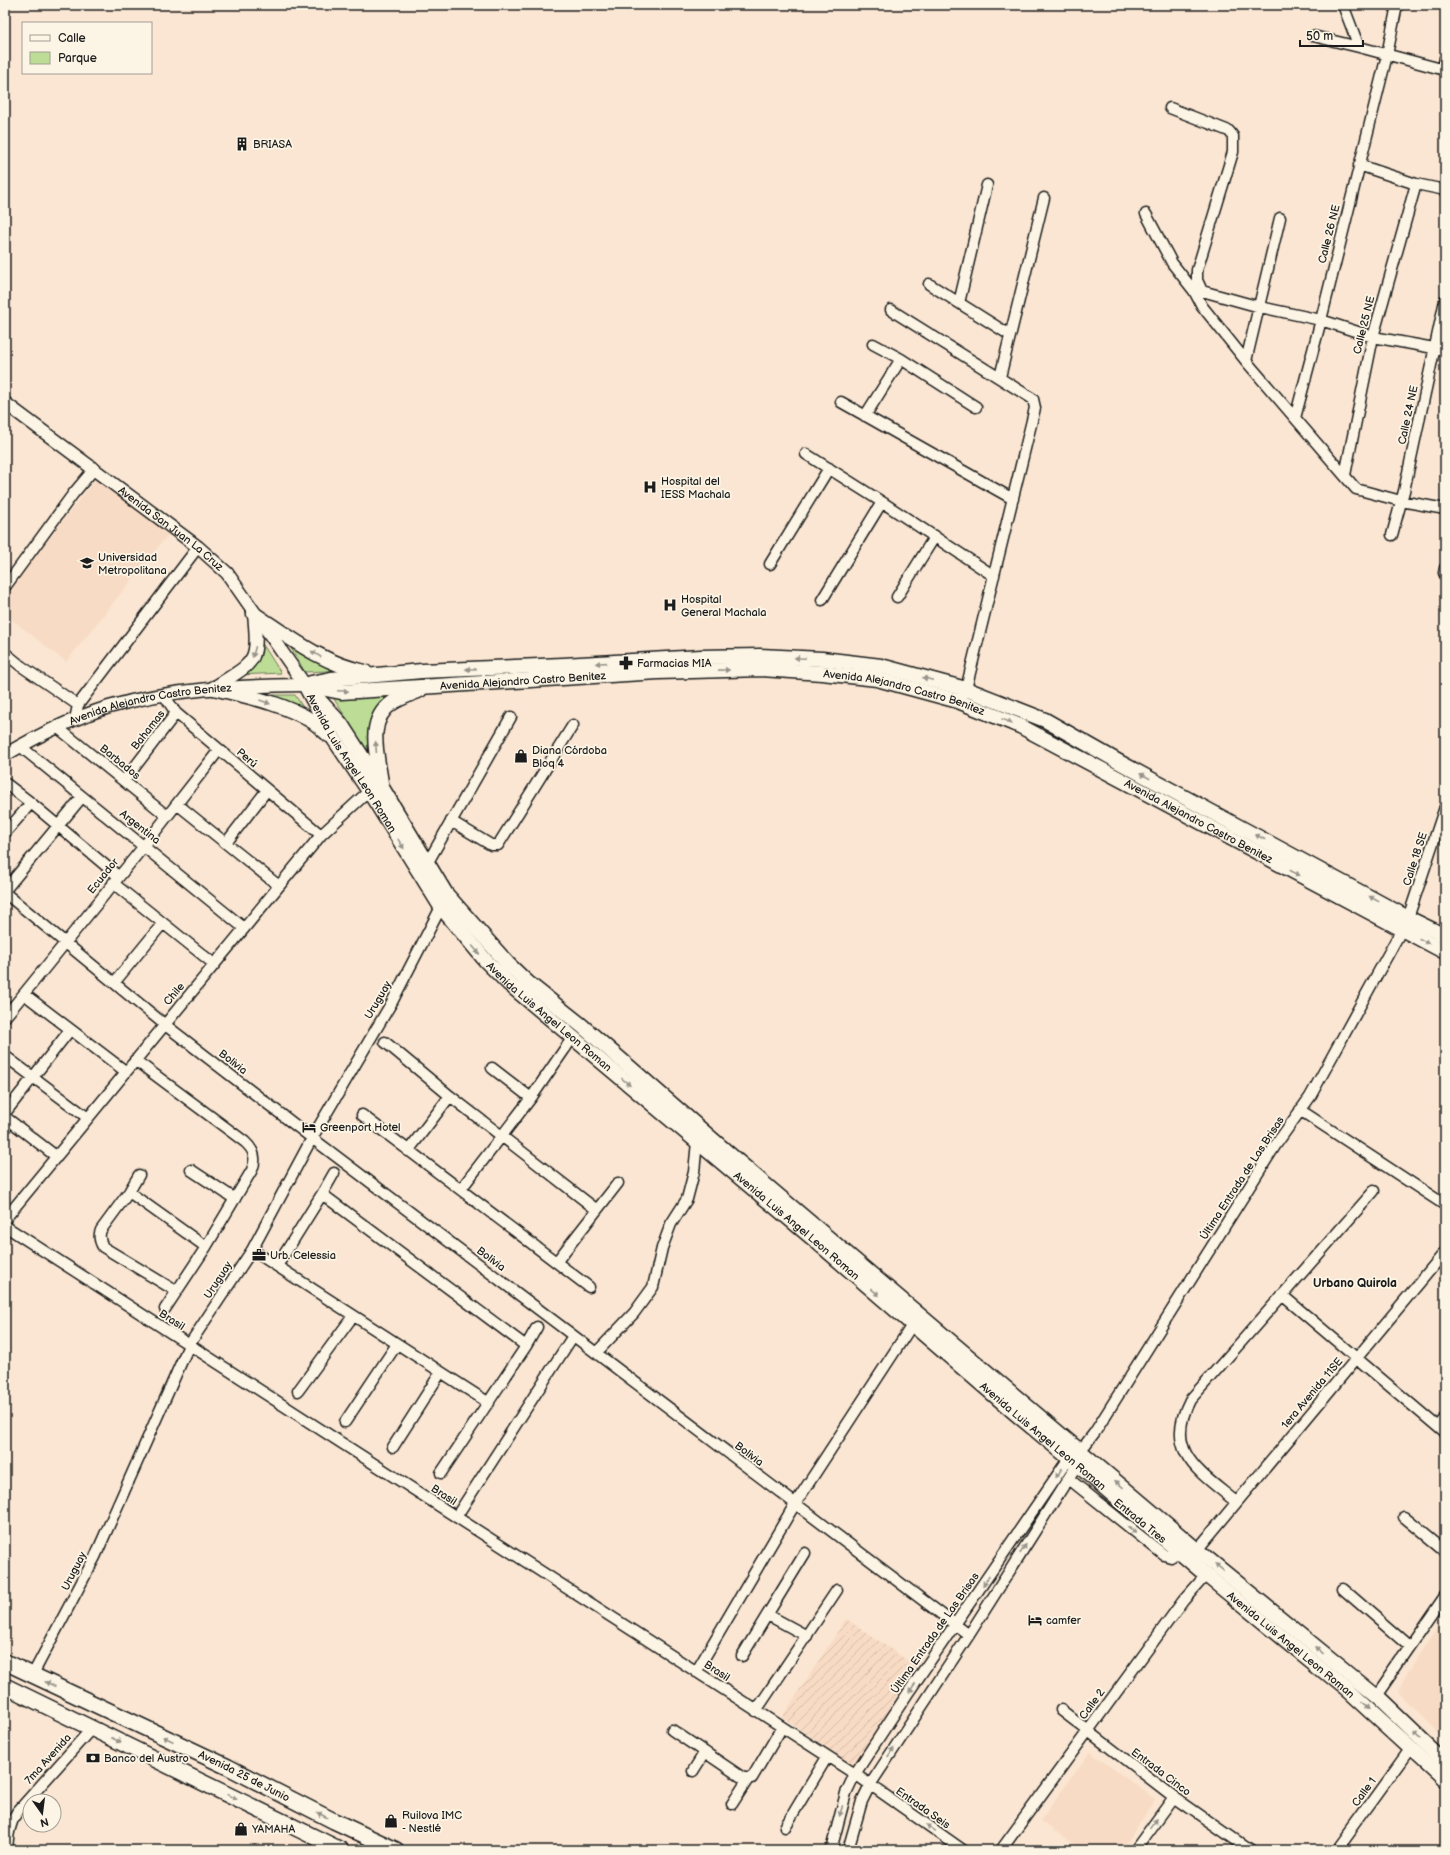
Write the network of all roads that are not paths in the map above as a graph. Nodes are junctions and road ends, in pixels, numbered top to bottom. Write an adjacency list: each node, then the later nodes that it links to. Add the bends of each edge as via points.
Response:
1 (1343, 5): 4 (street)
2 (1397, 5): 5 (street, Calle 26 NE)
3 (1312, 36): 4 (street)
4 (1359, 48): 5 (street)
5 (1387, 55): 7 (street); 9 (street, Calle 26 NE)
6 (1445, 58): 7 (street)
7 (1444, 69)
8 (1170, 108): 19 (street, via 1228,131 1233,136 1233,152 1197,270 1197,280 1202,291)
9 (1359, 165): 10 (street); 21 (street, Calle 26 NE)
10 (1416, 184): 12 (street); 23 (street, Calle 25 NE)
11 (987, 185): 18 (street)
12 (1445, 190)
13 (1044, 198): 22 (street)
14 (1146, 214): 28 (street, via 1172,263)
15 (1280, 218): 19 (street)
16 (929, 284): 18 (street)
17 (1445, 300): 25 (street, Calle 24 NE)
18 (959, 303): 22 (street)
19 (1260, 307): 21 (street); 28 (street)
20 (891, 310): 29 (street)
21 (1321, 320): 23 (street); 34 (street, Calle 26 NE)
22 (1010, 335): 29 (street)
23 (1373, 337): 25 (street); 38 (street, Calle 25 NE)
24 (873, 344): 27 (street)
25 (1434, 347): 26 (street); 40 (street, Calle 24 NE)
26 (1445, 350)
27 (901, 359): 32 (street); 33 (street)
28 (1246, 361): 34 (street)
29 (1000, 377): 39 (street, via 1033,398 1035,408)
30 (841, 402): 33 (street)
31 (5, 403): 37 (street, Avenida San Juan La Cruz)
32 (976, 407)
33 (864, 416): 39 (street)
34 (1295, 418): 38 (street)
35 (806, 454): 36 (street)
36 (829, 468): 41 (street); 46 (street)
37 (94, 469): 45 (street, Avenida San Juan La Cruz); 48 (street, via 72,494)
38 (1345, 475): 40 (street, via 1356,489)
39 (1013, 499): 47 (street)
40 (1401, 501): 42 (street); 43 (street, Calle 24 NE)
41 (882, 502): 44 (street); 50 (street)
42 (1445, 509)
43 (1392, 535)
44 (935, 536): 47 (street); 49 (street)
45 (198, 547): 51 (street, Avenida San Juan La Cruz, via 227,573); 60 (street)
46 (770, 564)
47 (994, 576): 57 (street)
48 (5, 587)
49 (897, 597)
50 (822, 600)
51 (254, 614): 53 (main road, one-way to 51, via 343,667 324,658); 54 (street, Avenida San Juan La Cruz); 56 (street, one-way to 56, via 257,639 256,652 251,662)
52 (5, 653): 60 (street)
53 (379, 675): 54 (main road, Avenida Alejandro Castro Benitez, via 331,679); 57 (main road, Avenida Alejandro Castro Benitez, one-way to 53, via 881,666 822,659 760,656)
54 (305, 685): 55 (main road, Avenida Alejandro Castro Benitez, one-way to 55, via 342,692); 56 (street, Avenida Alejandro Castro Benitez); 66 (main road, Avenida Luis Angel Leon Roman); 72 (main road, Avenida Luis Angel Leon Roman, via 341,724)
55 (426, 687): 59 (main road, Avenida Alejandro Castro Benitez, one-way to 59, via 658,672 761,669 876,679); 72 (main road, one-way to 55, via 375,728 381,713 392,703)
56 (214, 688): 58 (street, Avenida Alejandro Castro Benitez); 66 (main road, one-way to 66, via 291,711 312,721)
57 (966, 689): 59 (street); 91 (main road, Avenida Alejandro Castro Benitez, one-way to 57, via 1045,720)
58 (164, 694): 61 (street, Perú); 63 (street, Avenida Alejandro Castro Benitez, via 109,707)
59 (958, 701): 91 (main road, Avenida Alejandro Castro Benitez, one-way to 91, via 1020,726)
60 (78, 705): 63 (street)
61 (176, 713): 68 (street, Perú); 70 (street, Bahamas)
62 (510, 717): 79 (street)
63 (76, 720): 65 (street, Avenida Alejandro Castro Benitez)
64 (573, 725): 79 (street, via 498,845 491,845)
65 (57, 727): 67 (street, Avenida Alejandro Castro Benitez); 70 (street, Barbados)
66 (334, 739): 72 (main road, Avenida Luis Angel Leon Roman)
67 (20, 746): 69 (street, Avenida Alejandro Castro Benitez); 74 (street, Argentina)
68 (219, 750): 73 (street, Perú); 76 (street, Ecuador)
69 (5, 756)
70 (124, 781): 78 (street, Barbados)
71 (5, 783): 75 (street)
72 (375, 788): 82 (street, Chile); 85 (main road, Avenida Luis Angel Leon Roman); 89 (main road, Avenida Luis Angel Leon Roman, one-way to 89)
73 (267, 790): 82 (street, Perú); 83 (street)
74 (82, 797): 80 (street); 84 (street, Argentina)
75 (31, 802): 80 (street); 81 (street)
76 (176, 804): 78 (street, Ecuador); 83 (street)
77 (1445, 807): 91 (street, Calle 18 SE)
78 (167, 816): 84 (street, Ecuador)
79 (451, 821): 85 (street)
80 (58, 826): 86 (street); 88 (street)
81 (5, 833)
82 (321, 835): 87 (street, Chile)
83 (226, 844): 87 (street)
84 (144, 846): 86 (street, Ecuador); 92 (street, Argentina)
85 (428, 862): 117 (main road, Avenida Luis Angel Leon Roman, via 446,894 508,964)
86 (115, 879): 90 (street); 94 (street, Ecuador)
87 (279, 886): 92 (street, Chile)
88 (5, 892): 94 (street, Bolivia)
89 (441, 907): 102 (main road, Avenida Luis Angel Leon Roman, one-way to 102, via 486,962); 119 (street, Uruguay, via 392,1002)
90 (162, 923): 96 (street); 97 (street)
91 (1405, 924): 93 (main road, Avenida Alejandro Castro Benitez); 95 (main road, Avenida Alejandro Castro Benitez, one-way to 95); 112 (street, Última Entrada de Las Brisas, via 1310,1097)
92 (244, 928): 96 (street, Chile)
93 (1445, 936)
94 (65, 942): 97 (street, Bolivia); 98 (street, Ecuador)
95 (1445, 952)
96 (214, 964): 100 (street, Chile)
97 (114, 983): 100 (street, Bolivia)
98 (24, 994): 99 (street, Ecuador); 101 (street)
99 (7, 1011)
100 (164, 1024): 105 (street, Chile); 119 (street, Bolivia)
101 (70, 1030): 107 (street); 108 (street)
102 (573, 1037): 110 (street); 111 (main road, Avenida Luis Angel Leon Roman, one-way to 111)
103 (385, 1042): 109 (street)
104 (5, 1056): 108 (street)
105 (136, 1060): 107 (street, Chile); 133 (street, via 251,1147 255,1154 255,1163)
106 (492, 1068): 110 (street)
107 (125, 1071): 116 (street, Chile)
108 (34, 1077): 113 (street); 116 (street)
109 (450, 1096): 118 (street); 121 (street)
110 (531, 1098): 118 (street)
111 (650, 1103): 117 (main road, via 664,1108 685,1125 690,1122); 120 (main road, Avenida Luis Angel Leon Roman)
112 (1300, 1110): 134 (street); 163 (street, Última Entrada de Las Brisas, via 1095,1432)
113 (5, 1113)
114 (362, 1115): 121 (street)
115 (5, 1117): 123 (street)
116 (88, 1118): 123 (street, Chile)
117 (688, 1118): 120 (main road, Avenida Luis Angel Leon Roman)
118 (500, 1136): 129 (street); 135 (street)
119 (312, 1138): 139 (street, Uruguay); 150 (street, Bolivia)
120 (701, 1138): 122 (main road, Avenida Luis Angel Leon Roman); 127 (main road, Avenida Luis Angel Leon Roman); 154 (street, via 687,1199 671,1224 662,1248 653,1287 634,1314)
121 (408, 1151): 129 (street)
122 (712, 1155): 127 (main road, via 711,1150 717,1149 745,1172); 148 (main road, Avenida Luis Angel Leon Roman, one-way to 148)
123 (57, 1157): 136 (street, Chile)
124 (191, 1170): 133 (street)
125 (334, 1173): 132 (street)
126 (139, 1175): 131 (street)
127 (762, 1181): 163 (main road, Avenida Luis Angel Leon Roman)
128 (618, 1184): 135 (street)
129 (461, 1189): 141 (street)
130 (1374, 1190): 145 (street)
131 (129, 1192): 138 (street); 144 (street, via 101,1230 101,1243 103,1247)
132 (322, 1194): 142 (street); 153 (street)
133 (235, 1198): 138 (street)
134 (1445, 1205)
135 (597, 1210): 141 (street)
136 (5, 1219)
137 (5, 1226): 152 (street, Brasil)
138 (206, 1247): 144 (street)
139 (252, 1250): 142 (street); 152 (street, Uruguay)
140 (1445, 1252): 155 (street, 1era Avenida 11SE)
141 (557, 1261): 143 (street)
142 (277, 1266): 147 (street)
143 (589, 1287)
144 (176, 1292): 146 (street)
145 (1282, 1295): 155 (street); 166 (street, via 1190,1400 1182,1415 1180,1433 1184,1451 1193,1466)
146 (165, 1309)
147 (353, 1316): 151 (street); 157 (street)
148 (912, 1325): 163 (main road, Avenida Luis Angel Leon Roman); 167 (street)
149 (537, 1327): 153 (street)
150 (573, 1336): 154 (street, Bolivia); 168 (street)
151 (397, 1344): 156 (street); 160 (street)
152 (189, 1345): 168 (street, Brasil); 186 (street, Uruguay, via 95,1557)
153 (526, 1346): 158 (street)
154 (596, 1353): 167 (street, Bolivia)
155 (1357, 1359): 161 (street); 166 (street, 1era Avenida 11SE)
156 (441, 1372): 158 (street); 162 (street)
157 (298, 1391)
158 (489, 1403): 164 (street)
159 (1445, 1418): 161 (street)
160 (345, 1422)
161 (1441, 1430)
162 (393, 1447)
163 (1078, 1454): 165 (street, Última Entrada de Las Brisas); 170 (main road, Avenida Luis Angel Leon Roman, one-way to 163); 172 (main road, Avenida Luis Angel Leon Roman); 179 (street, Última Entrada de Las Brisas, one-way to 179)
164 (441, 1473)
165 (1069, 1479): 172 (street, Entrada Tres, one-way to 172, via 1164,1555 1171,1557); 180 (street, Última Entrada de Las Brisas, one-way to 165)
166 (1236, 1502): 170 (street, 1era Avenida 11SE)
167 (795, 1504): 179 (street, Bolivia); 185 (street)
168 (456, 1517): 185 (street, Brasil)
169 (1404, 1517): 171 (street)
170 (1197, 1550): 188 (main road, Avenida Luis Angel Leon Roman, one-way to 170)
171 (1445, 1550)
172 (1179, 1551): 174 (main road, Avenida Luis Angel Leon Roman)
173 (805, 1553): 178 (street)
174 (1206, 1575): 194 (street, Calle 2, via 1183,1601); 195 (main road, Avenida Luis Angel Leon Roman, one-way to 195, via 1358,1700)
175 (1343, 1589): 182 (street)
176 (837, 1590): 181 (street)
177 (1445, 1596): 182 (street)
178 (768, 1615): 181 (street); 183 (street)
179 (955, 1626): 180 (street, Bolivia); 200 (street, Última Entrada de Las Brisas, one-way to 200)
180 (968, 1635): 203 (street, Última Entrada de Las Brisas, one-way to 180)
181 (807, 1636): 190 (street)
182 (1410, 1647): 188 (street)
183 (742, 1656)
184 (5, 1662): 186 (main road, Avenida 25 de Junio)
185 (696, 1672): 190 (street, Brasil)
186 (32, 1676): 210 (main road, Avenida 25 de Junio, one-way to 186, via 228,1767)
187 (5, 1686): 192 (main road)
188 (1376, 1696): 198 (main road, Avenida Luis Angel Leon Roman, one-way to 188)
189 (1060, 1710): 194 (street, Entrada Cinco)
190 (756, 1711): 191 (street, Brasil)
191 (782, 1727): 197 (street, Brasil); 201 (street, via 752,1778)
192 (92, 1728): 207 (main road, one-way to 207); 208 (street, 7ma Avenida, via 17,1812 10,1823)
193 (672, 1730): 196 (street)
194 (1087, 1732): 204 (street, Entrada Cinco); 214 (street, Calle 2)
195 (1411, 1748): 202 (main road, Avenida Luis Angel Leon Roman); 217 (street, Calle 1)
196 (705, 1752): 199 (street); 201 (street)
197 (828, 1756): 200 (street, Brasil); 206 (street)
198 (1445, 1762)
199 (693, 1771)
200 (855, 1774): 203 (street, Brasil); 211 (street, Última Entrada de Las Brisas, one-way to 211, via 846,1793)
201 (748, 1779): 205 (street)
202 (1445, 1780)
203 (870, 1785): 212 (street, Última Entrada de Las Brisas, via 862,1800); 213 (street, Entrada Seis, one-way to 203)
204 (1174, 1797): 215 (street, one-way to 204); 216 (street, Entrada Cinco)
205 (732, 1804)
206 (785, 1827)
207 (334, 1849): 209 (main road, via 336,1838 345,1835)
208 (7, 1850)
209 (386, 1850)
210 (396, 1850)
211 (831, 1850)
212 (848, 1850)
213 (963, 1850)
214 (1001, 1850)
215 (1135, 1850)
216 (1250, 1850)
217 (1337, 1850)

